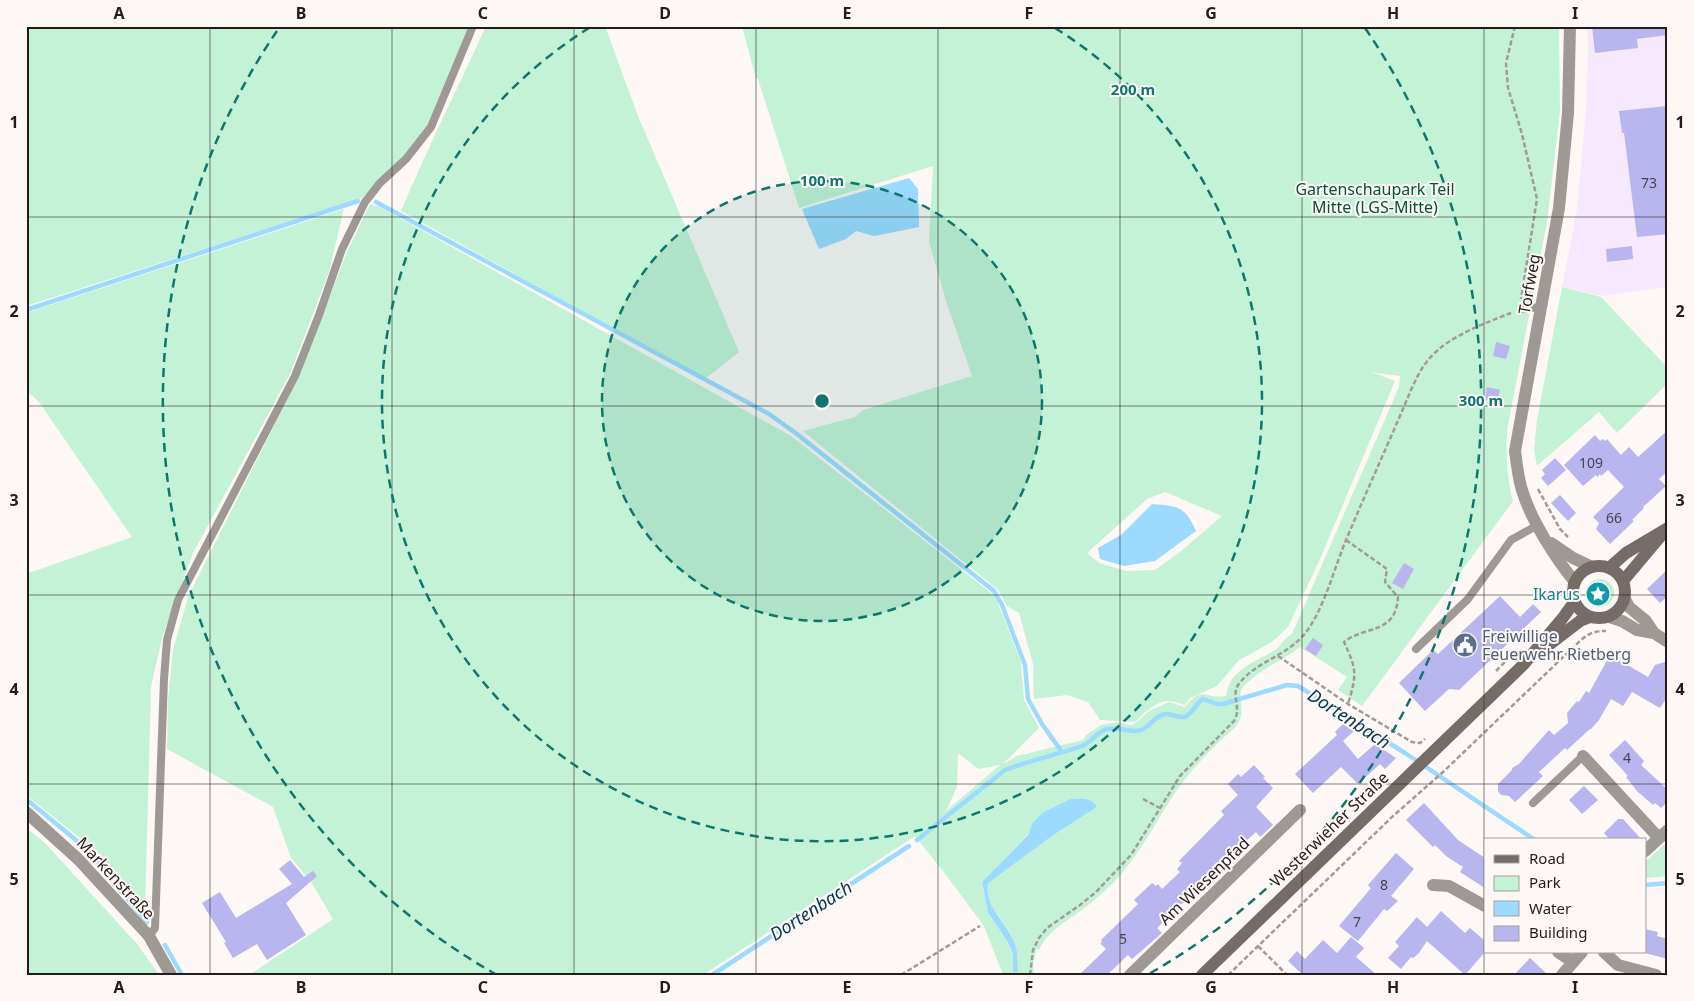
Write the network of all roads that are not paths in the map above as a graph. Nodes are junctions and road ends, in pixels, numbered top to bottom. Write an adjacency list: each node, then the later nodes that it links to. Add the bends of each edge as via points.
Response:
1 (473, 26): 28 (lane, via 431,127 406,159 380,183 361,210 342,249 295,376 178,600 167,640 155,928)
2 (1570, 26): 3 (street, Torfweg, via 1568,113 1559,208)
3 (1541, 307): 4 (lane); 5 (street, Torfweg, via 1515,451 1521,489)
4 (1521, 309)
5 (1538, 525): 7 (street, Torfweg); 18 (lane, via 1511,540 1468,599)
6 (1668, 528): 9 (main road, via 1626,553); 10 (main road)
7 (1547, 540): 8 (street, Torfweg); 11 (street, Torfweg)
8 (1592, 567): 9 (main road); 11 (main road, via 1580,574)
9 (1609, 568): 10 (main road)
10 (1623, 581): 12 (main road)
11 (1575, 582): 13 (main road)
12 (1625, 599): 15 (main road, via 1620,610); 16 (street)
13 (1575, 601): 14 (main road, via 1581,612); 19 (main road, Westerwieher Straße)
14 (1590, 617): 15 (main road); 19 (main road, Westerwieher Straße)
15 (1609, 617): 16 (street, via 1637,630)
16 (1654, 633): 17 (street)
17 (1668, 642)
18 (1416, 649)
19 (1522, 665): 33 (main road, Westerwieher Straße)
20 (1583, 756): 21 (lane); 24 (street)
21 (1533, 803)
22 (1300, 810): 32 (street, Am Wiesenpfad)
23 (26, 812): 28 (street, Markenstraße, via 78,859)
24 (1663, 834): 25 (street)
25 (1646, 850)
26 (1434, 885): 27 (street, via 1449,886)
27 (1484, 905)
28 (148, 936): 31 (street, Markenstraße)
29 (1606, 954): 35 (street, via 1618,965)
30 (1578, 957): 34 (street)
31 (171, 975)
32 (1130, 975)
33 (1202, 975)
34 (1562, 975)
35 (1656, 975)

